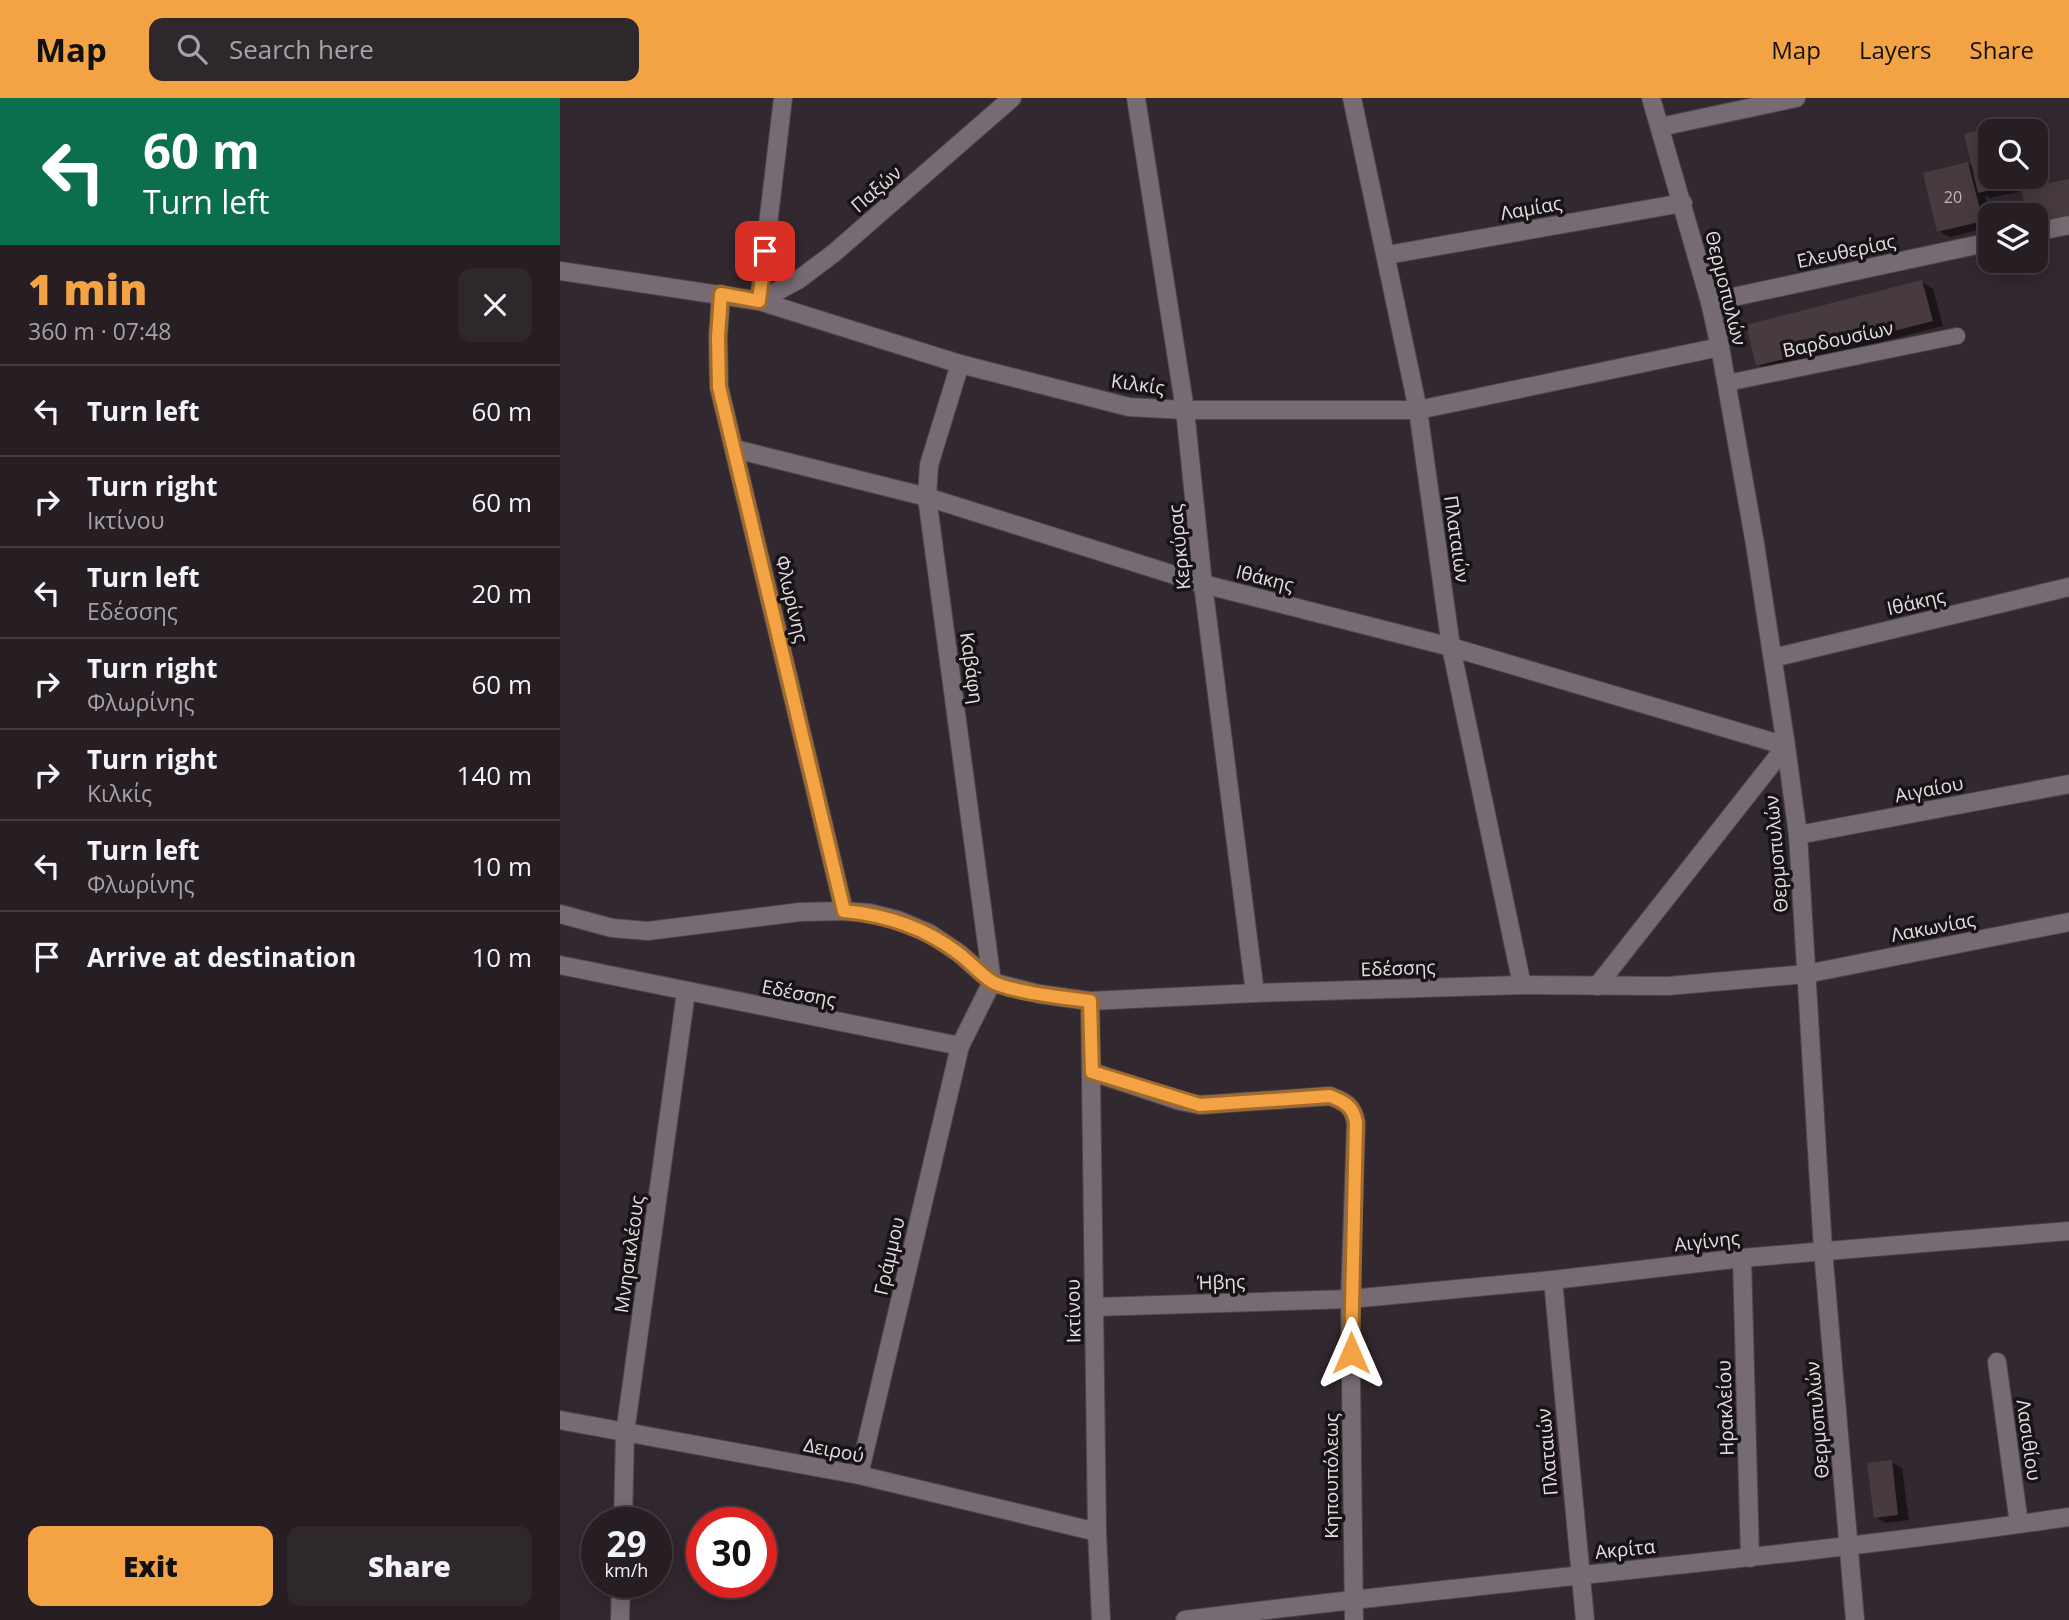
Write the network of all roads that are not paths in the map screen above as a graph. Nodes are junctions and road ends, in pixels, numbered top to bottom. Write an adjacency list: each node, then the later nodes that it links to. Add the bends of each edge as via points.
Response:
1 (783, 98): 15 (street)
2 (1012, 98): 15 (street, Παξών, via 834,253)
3 (1136, 98): 22 (street, Κερκύρας)
4 (1353, 98): 12 (street, Πλαταιών)
5 (1651, 98): 7 (street, Θερμοπυλών)
6 (1796, 98): 7 (street)
7 (1660, 127): 8 (street, Θερμοπυλών)
8 (1683, 203): 12 (street, Λαμίας); 16 (street, Θερμοπυλών)
9 (2069, 225): 10 (street)
10 (2048, 229)
11 (1978, 245): 16 (street, Ελευθερίας)
12 (1387, 255): 21 (street, Πλαταιών)
13 (560, 271): 14 (street, Κιλκίς)
14 (721, 294): 15 (street, Κιλκίς); 23 (street, Φλωρίνης, via 719,387)
15 (759, 301): 19 (street, Κιλκίς)
16 (1710, 302): 18 (street, Θερμοπυλών)
17 (1957, 336): 20 (lane, Βαρδουσίων)
18 (1720, 347): 20 (street, Θερμοπυλών); 21 (street, Κιλκίς)
19 (960, 364): 22 (street, Κιλκίς, via 1129,407); 24 (street, Καβάφη, via 929,466)
20 (1727, 383): 28 (street, Θερμοπυλών)
21 (1418, 410): 22 (street, Κιλκίς); 27 (street, Πλαταιών)
22 (1185, 411): 25 (street, Κερκύρας)
23 (735, 449): 24 (street, Ιθάκης); 32 (street, Φλωρίνης)
24 (928, 497): 25 (street, Ιθάκης); 37 (street, Καβάφη)
25 (1203, 584): 27 (street, Ιθάκης); 41 (street, Κερκύρας)
26 (2069, 587): 28 (street, Ιθάκης)
27 (1451, 647): 29 (street, Ιθάκης); 38 (street, Πλαταιών)
28 (1773, 658): 29 (street, Θερμοπυλών)
29 (1786, 747): 31 (street, Θερμοπυλών); 39 (street)
30 (2069, 784): 31 (street, Αιγαίου)
31 (1798, 835): 36 (street, Θερμοπυλών)
32 (844, 911): 33 (street, Εδέσσης, via 648,931 612,928); 37 (street, Εδέσσης, via 879,916 929,933)
33 (560, 914)
34 (2069, 922): 36 (street, Λακωνίας)
35 (560, 965): 40 (street, Εδέσσης)
36 (1806, 974): 39 (street, Εδέσσης, via 1668,986); 46 (street, Θερμοπυλών)
37 (992, 982): 42 (street, Εδέσσης); 43 (street)
38 (1522, 985): 39 (street, Εδέσσης); 41 (street, Εδέσσης)
39 (1597, 986)
40 (686, 992): 43 (street, Εδέσσης); 53 (street, Μνησικλέους)
41 (1255, 993): 42 (street, Εδέσσης)
42 (1090, 1001): 44 (street, Ικτίνου)
43 (960, 1046): 54 (street, Γράμμου)
44 (1092, 1072): 49 (street, Κηπουπόλεως, via 1200,1105 1330,1096 1345,1102 1354,1110 1356,1122); 50 (street, Ικτίνου)
45 (2069, 1231): 46 (street, Αιγίνης)
46 (1823, 1250): 47 (street, Αιγίνης); 59 (street, Θερμοπυλών)
47 (1742, 1258): 48 (street, Αιγίνης); 60 (street, Ηρακλείου)
48 (1553, 1280): 49 (street, Αιγίνης); 61 (street, Πλαταιών)
49 (1350, 1298): 50 (street, Ήβης); 63 (street, Κηπουπόλεως)
50 (1094, 1307): 58 (street, Ικτίνου)
51 (1997, 1362): 57 (street, Λασιθίου)
52 (560, 1420): 53 (street, Δειρού)
53 (625, 1433): 54 (street, Δειρού); 55 (street, Μνησικλέους)
54 (859, 1475): 58 (street, Δειρού)
55 (623, 1507)
56 (2069, 1517): 57 (street, Ακρίτα)
57 (2019, 1524): 59 (street, Ακρίτα)
58 (1097, 1532): 65 (street, Ικτίνου)
59 (1850, 1545): 60 (street, Ακρίτα); 69 (street, Θερμοπυλών)
60 (1750, 1558): 61 (street, Ακρίτα)
61 (1580, 1575): 63 (street, Ακρίτα); 68 (street, Πλαταιών)
62 (621, 1598): 64 (street)
63 (1353, 1599): 66 (street, Ακρίτα); 67 (street, Κηπουπόλεως)
64 (620, 1620)
65 (1101, 1620)
66 (1185, 1620)
67 (1354, 1620)
68 (1584, 1620)
69 (1855, 1620)

